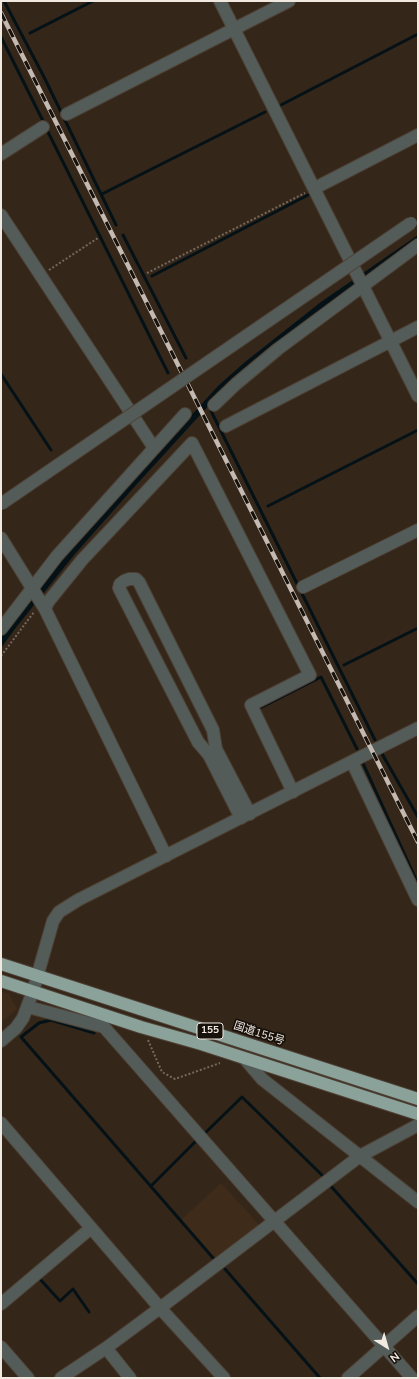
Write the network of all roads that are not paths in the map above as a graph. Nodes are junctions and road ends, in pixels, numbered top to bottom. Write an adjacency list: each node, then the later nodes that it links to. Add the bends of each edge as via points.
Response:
1 (220, 1): 3 (street)
2 (289, 1): 3 (street)
3 (234, 29): 4 (street); 8 (street)
4 (67, 114)
5 (43, 126): 7 (street)
6 (418, 135): 8 (street)
7 (1, 154)
8 (315, 188): 12 (street)
9 (1, 215): 19 (street)
10 (414, 220): 20 (street, bridge)
11 (418, 245): 12 (street)
12 (361, 281): 14 (street); 16 (street, via 278,348)
13 (418, 327): 14 (street)
14 (390, 341): 15 (street); 18 (street)
15 (418, 396)
16 (214, 405)
17 (185, 414): 19 (street)
18 (226, 426)
19 (154, 448): 24 (street, via 57,556)
20 (1, 504)
21 (418, 530): 23 (street)
22 (1, 538): 24 (street)
23 (303, 587)
24 (33, 589): 25 (street); 26 (street)
25 (45, 609): 29 (street, via 82,560 192,443 310,675 251,705); 31 (street)
26 (1, 629)
27 (418, 728): 28 (street)
28 (352, 762): 29 (street); 32 (street)
29 (293, 792): 30 (street)
30 (246, 816): 30 (street, via 209,755 198,742 119,588 124,581 136,579 139,582 213,730 216,749); 31 (street)
31 (166, 856): 34 (street, via 59,912 53,921)
32 (418, 900)
33 (1, 964): 34 (highway, 国道155号 / 155)
34 (37, 976): 36 (street); 40 (highway, 国道155号 / 155)
35 (1, 981): 36 (highway, 155)
36 (33, 991): 37 (street); 39 (highway, 155)
37 (28, 1007): 38 (street, via 16,1028); 46 (street, via 104,1027)
38 (1, 1041)
39 (245, 1059): 41 (highway, 155); 44 (street, via 262,1079)
40 (418, 1099)
41 (418, 1114)
42 (1, 1123): 47 (street)
43 (418, 1125): 44 (street)
44 (360, 1156): 45 (street); 46 (street)
45 (418, 1202)
46 (275, 1221): 49 (street); 51 (street)
47 (91, 1228): 48 (street); 49 (street)
48 (1, 1304)
49 (160, 1308): 53 (street); 57 (street)
50 (418, 1316): 51 (street)
51 (383, 1346): 58 (street); 59 (street)
52 (1, 1347): 54 (street)
53 (106, 1348): 55 (street); 56 (street)
54 (28, 1378)
55 (61, 1378)
56 (130, 1378)
57 (224, 1378)
58 (348, 1378)
59 (412, 1378)

